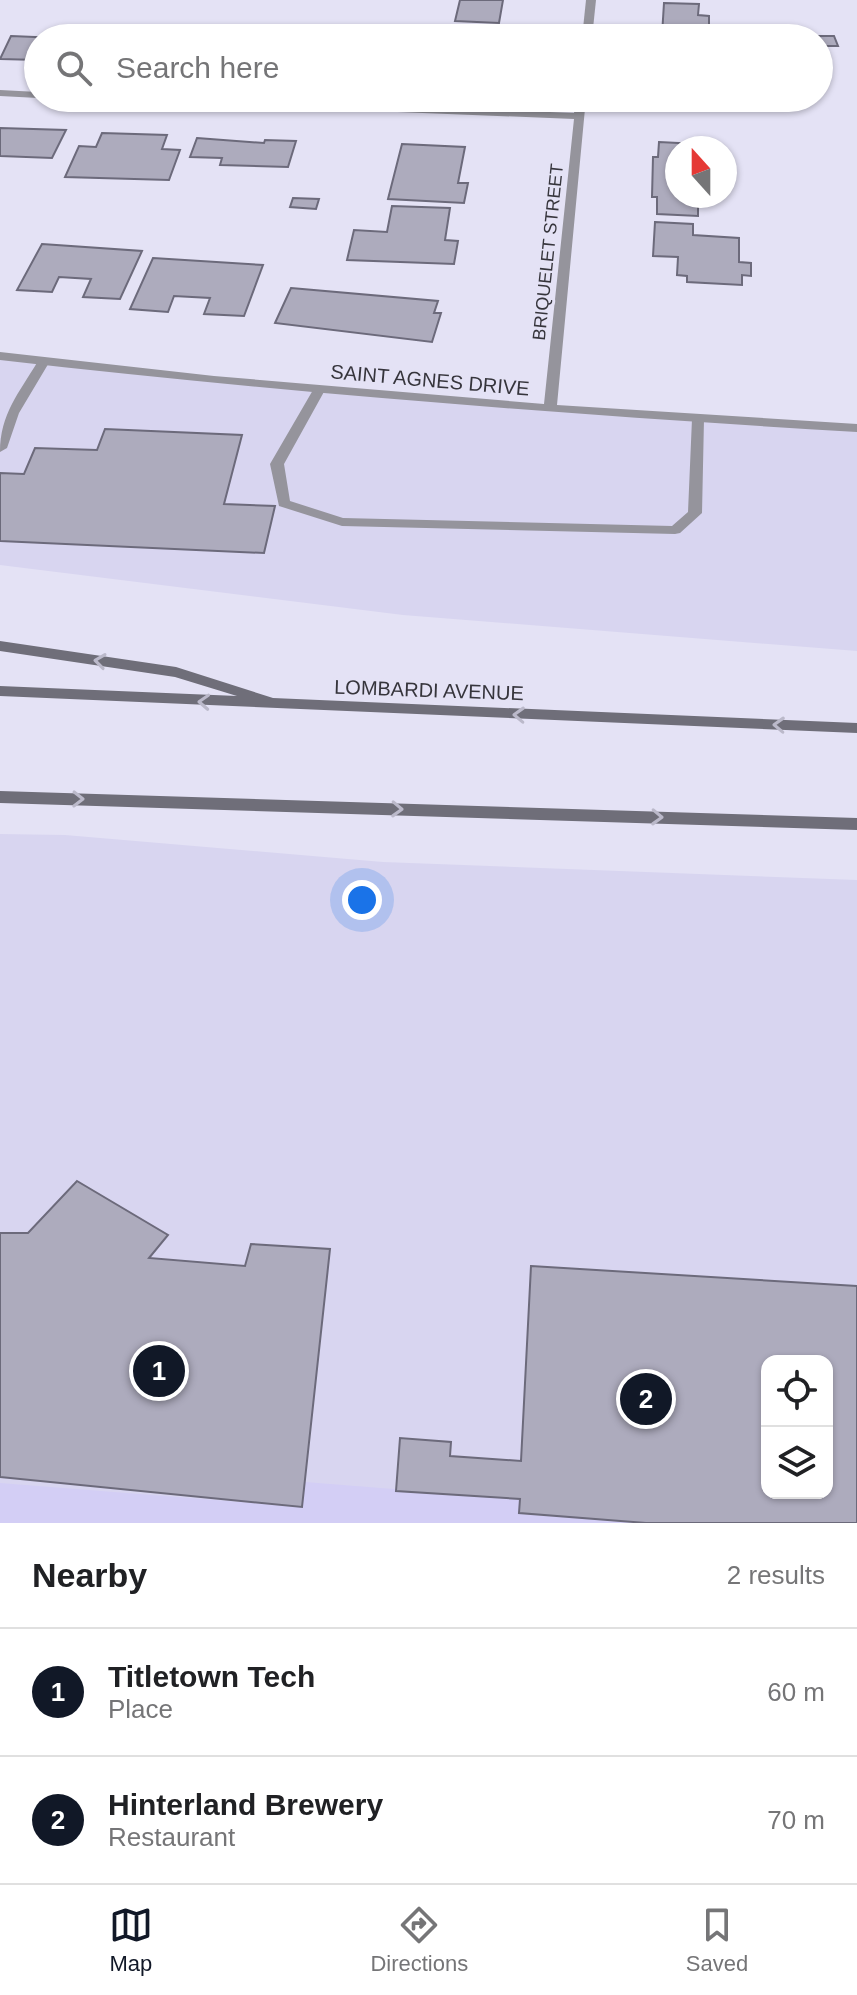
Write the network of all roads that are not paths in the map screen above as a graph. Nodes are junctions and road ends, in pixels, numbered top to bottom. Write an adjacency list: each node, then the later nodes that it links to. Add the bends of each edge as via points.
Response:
1 (591, 0): 2 (street)
2 (588, 24)
3 (0, 93): 4 (street)
4 (24, 94)
5 (478, 112): 7 (street)
6 (579, 112): 7 (street, BRIQUELET STREET)
7 (579, 116): 11 (street, BRIQUELET STREET)
8 (0, 356): 9 (street, SAINT AGNES DRIVE)
9 (44, 361): 10 (street, SAINT AGNES DRIVE); 14 (street, via 13,413)
10 (319, 390): 11 (street, SAINT AGNES DRIVE); 12 (street, via 277,464 284,503 342,522 675,530 695,513)
11 (550, 410): 12 (street, SAINT AGNES DRIVE)
12 (698, 419): 13 (street, SAINT AGNES DRIVE)
13 (857, 428)
14 (0, 448)
15 (0, 646): 17 (main road, one-way to 15, via 176,672)
16 (0, 691): 17 (main road, LOMBARDI AVENUE, one-way to 16)
17 (283, 706): 18 (main road, LOMBARDI AVENUE, one-way to 17)
18 (857, 728)
19 (0, 797): 20 (main road, one-way to 20)
20 (857, 824)

